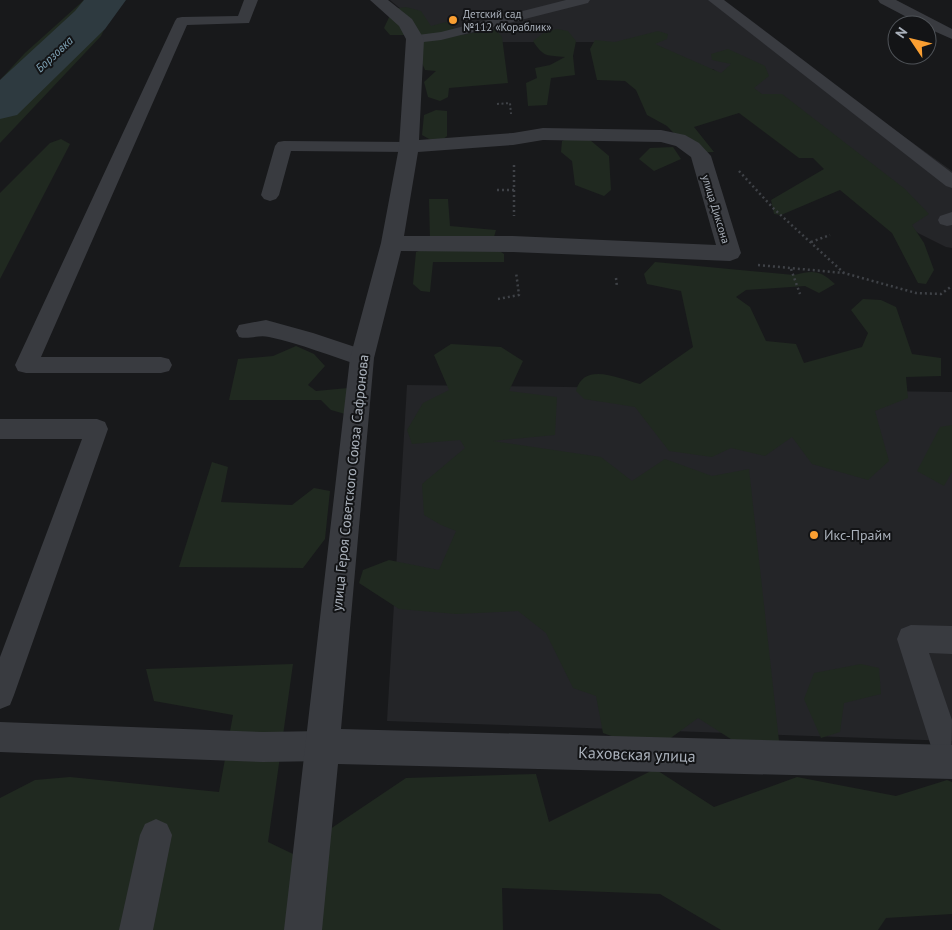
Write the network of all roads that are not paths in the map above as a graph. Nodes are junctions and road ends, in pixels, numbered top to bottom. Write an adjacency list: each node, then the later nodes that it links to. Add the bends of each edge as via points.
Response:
1 (251, 0): 14 (lane, via 244,20 182,20 26,365)
2 (378, 0): 7 (street, via 406,23)
3 (583, 0): 7 (lane, via 441,36)
4 (715, 0): 9 (lane)
5 (885, 0): 6 (lane)
6 (952, 34)
7 (415, 39): 8 (street, улица Героя Советского Союза Сафронова)
8 (410, 147): 10 (lane, via 284,146); 11 (street, улица Героя Советского Союза Сафронова); 11 (street, улица Диксона, via 543,134 677,139 693,146 701,156 730,254 513,244)
9 (952, 182)
10 (270, 195)
11 (392, 243): 13 (street, улица Героя Советского Союза Сафронова)
12 (246, 331): 13 (lane, via 266,328)
13 (362, 358): 19 (street, улица Героя Советского Союза Сафронова)
14 (161, 366)
15 (0, 429): 17 (lane, via 97,429)
16 (952, 640): 20 (lane, via 911,639)
17 (0, 695)
18 (0, 737): 19 (lane, via 263,747)
19 (323, 746): 20 (street, Каховская улица); 23 (street, улица Героя Советского Союза Сафронова)
20 (951, 762)
21 (156, 835): 22 (lane)
22 (136, 930)
23 (303, 930)

